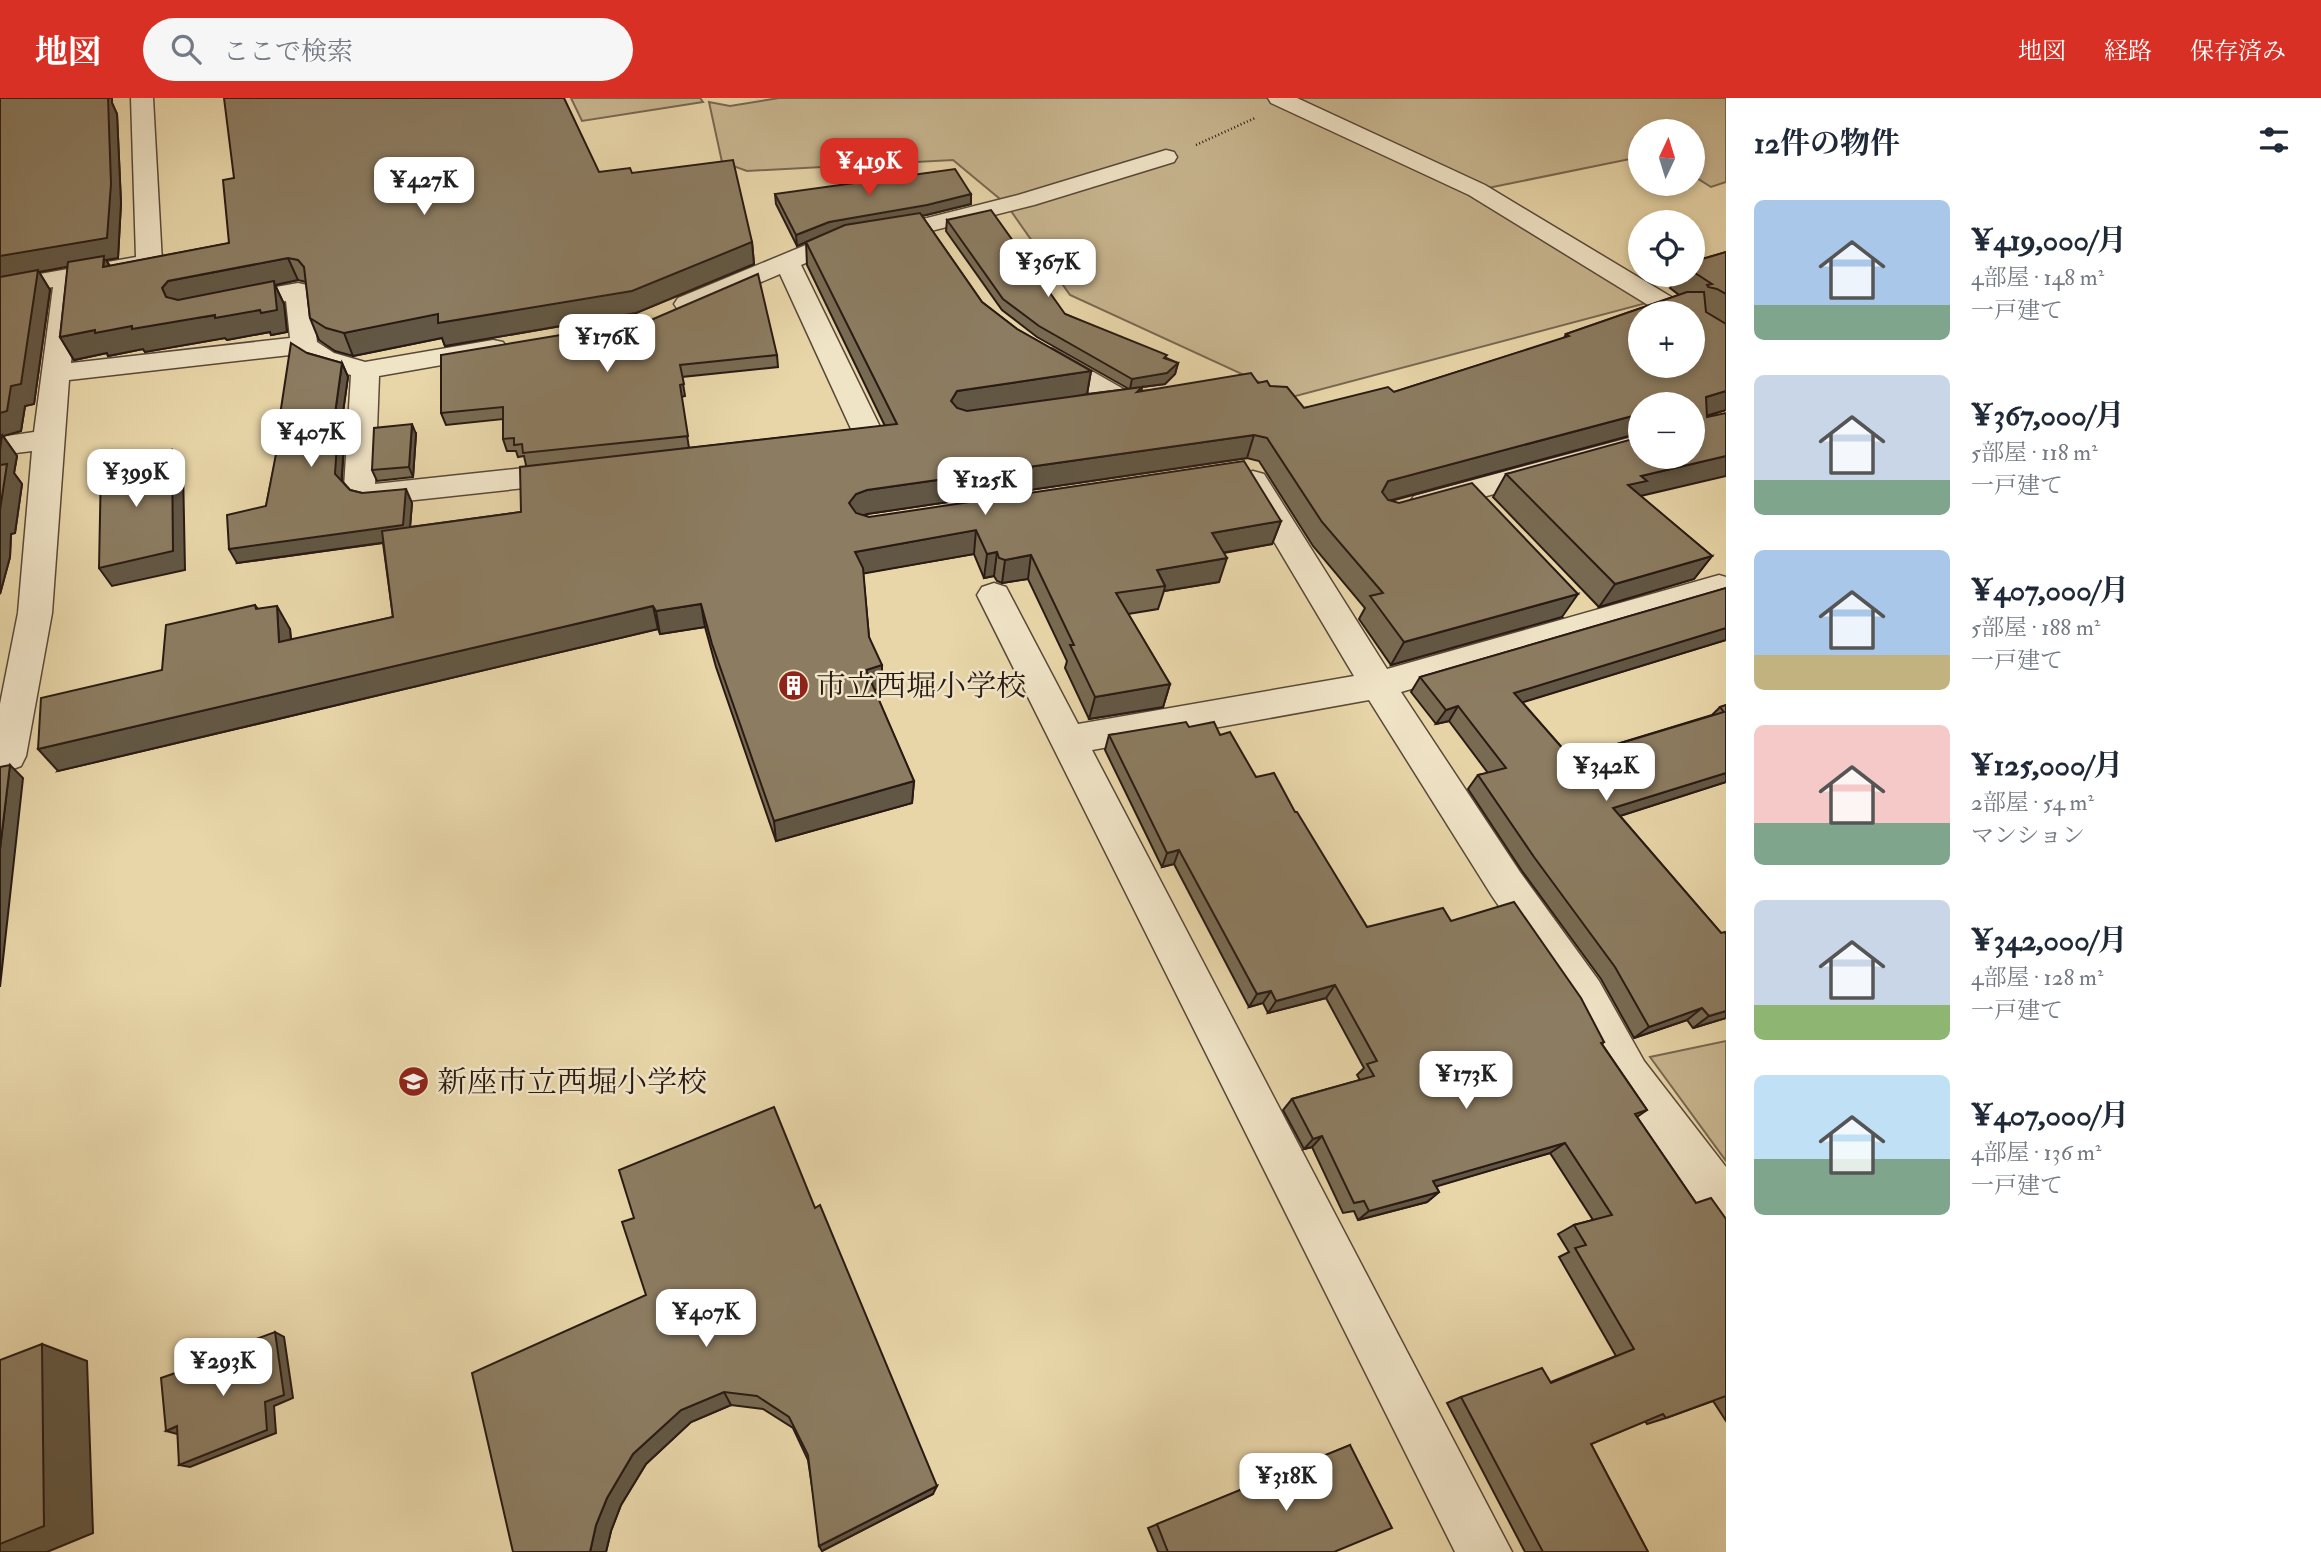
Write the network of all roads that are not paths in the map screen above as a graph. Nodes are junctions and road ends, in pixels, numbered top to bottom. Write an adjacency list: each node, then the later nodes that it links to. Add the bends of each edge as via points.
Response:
1 (142, 98): 5 (street, via 149,262)
2 (1282, 100): 7 (street, via 1477,190)
3 (1166, 158): 4 (street, via 1026,200 934,235 839,240)
4 (787, 262): 9 (street); 19 (street, via 868,433 857,442)
5 (67, 277): 6 (street); 14 (street)
6 (0, 289)
7 (1659, 301)
8 (203, 309): 12 (street, via 298,290)
9 (667, 313)
10 (1017, 338): 15 (street, via 1137,399)
11 (524, 343): 13 (street)
12 (304, 345): 13 (street, via 324,359); 14 (street)
13 (365, 370): 20 (street, via 359,488 369,495)
14 (56, 373): 16 (street)
15 (1085, 407)
16 (48, 440): 17 (street); 31 (street, via 35,613 8,757)
17 (0, 446)
18 (1628, 447): 22 (street)
19 (803, 448)
20 (600, 470)
21 (1220, 475): 29 (street, via 1247,471)
22 (1465, 491): 23 (street); 24 (street)
23 (1402, 510)
24 (1492, 520)
25 (1719, 587): 28 (street)
26 (994, 595): 30 (street)
27 (1564, 595): 28 (street)
28 (1591, 623): 29 (street)
29 (1378, 685): 30 (street); 32 (street, via 1506,884 1584,995 1628,1076)
30 (1069, 740): 33 (street)
31 (0, 759)
32 (1726, 1205)
33 (1483, 1552)

